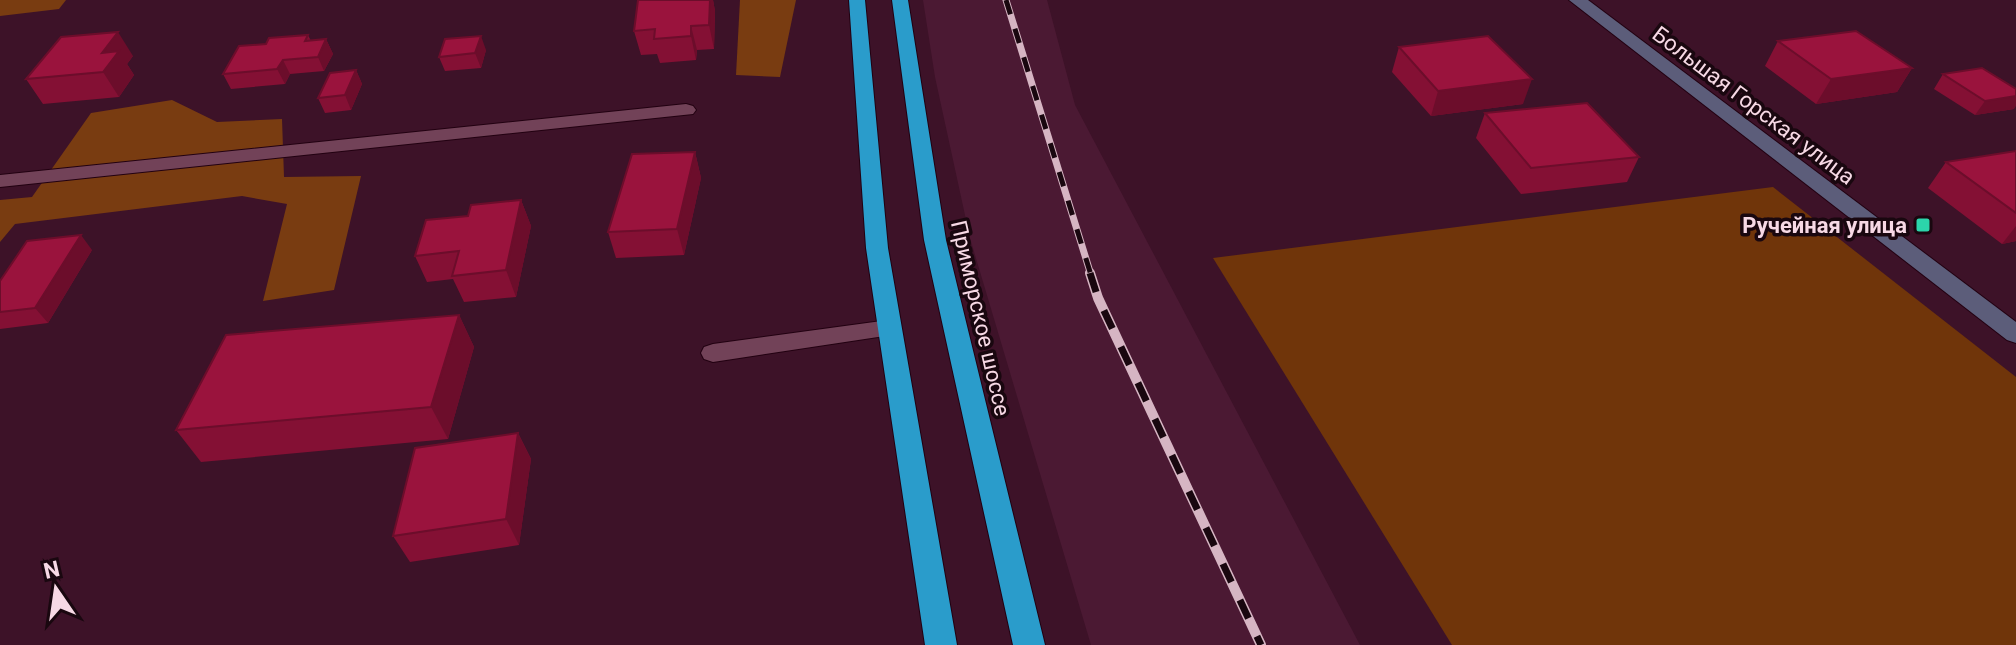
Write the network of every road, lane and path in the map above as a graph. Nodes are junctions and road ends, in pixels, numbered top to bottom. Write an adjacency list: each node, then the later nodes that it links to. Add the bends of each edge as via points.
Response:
1 (857, 0): 6 (highway, via 877,248)
2 (900, 0): 10 (highway, Приморское шоссе, via 935,240)
3 (1577, 0): 7 (street, Большая Горская улица)
4 (686, 110): 5 (lane)
5 (0, 181)
6 (889, 328): 8 (lane); 9 (highway)
7 (2016, 334)
8 (713, 353)
9 (941, 645)
10 (1029, 645)

